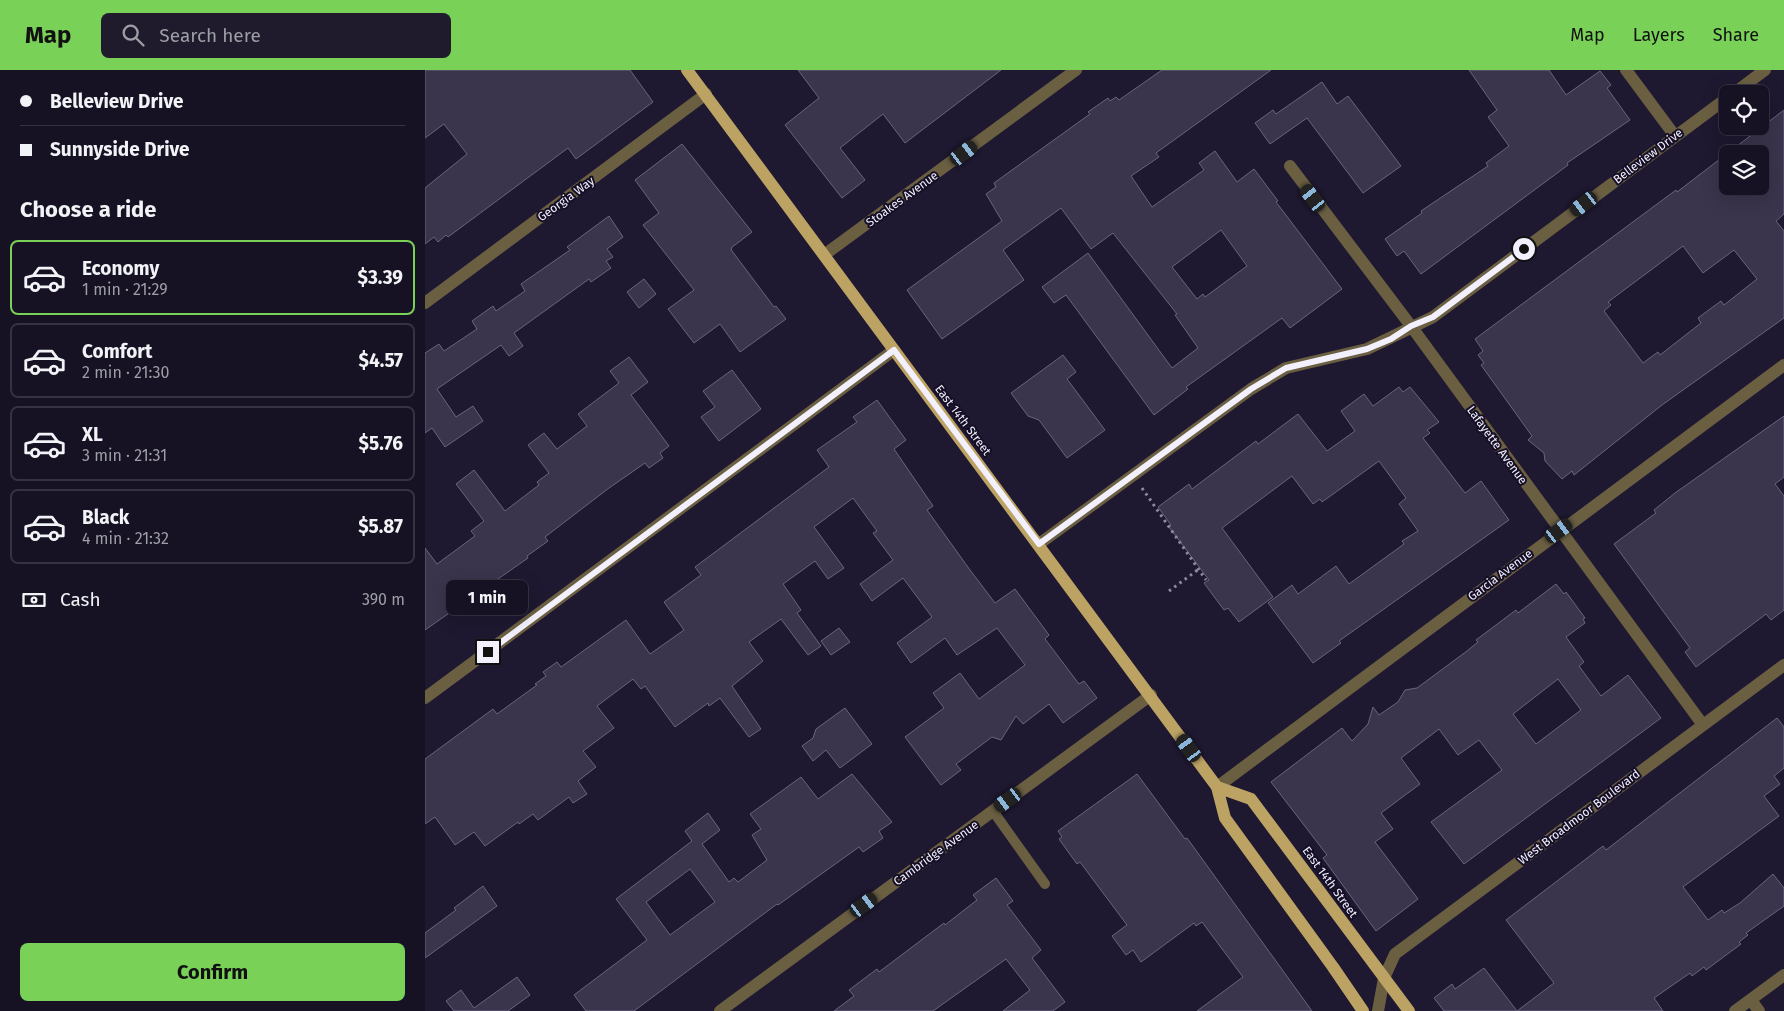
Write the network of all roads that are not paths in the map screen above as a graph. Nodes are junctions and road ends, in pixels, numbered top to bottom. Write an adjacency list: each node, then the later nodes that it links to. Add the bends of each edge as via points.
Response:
1 (687, 70): 6 (main road, East 14th Street)
2 (1076, 70): 10 (street, Stoakes Avenue)
3 (1626, 70): 8 (street)
4 (1765, 70): 5 (street)
5 (1745, 85)
6 (706, 94): 10 (main road, East 14th Street); 11 (street, Georgia Way)
7 (1719, 104): 8 (street, Belleview Drive)
8 (1675, 136): 12 (street, Belleview Drive, via 1433,317)
9 (1290, 166): 12 (street, Lafayette Avenue)
10 (824, 255): 13 (main road, East 14th Street)
11 (425, 303)
12 (1411, 326): 15 (street, Lafayette Avenue); 16 (street, Belleview Drive, via 1367,349 1286,368 1251,389)
13 (894, 350): 16 (main road, East 14th Street); 19 (street)
14 (1784, 366): 15 (street, Garcia Avenue)
15 (1559, 531): 20 (street, Lafayette Avenue); 21 (street, Garcia Avenue)
16 (1039, 544): 18 (main road, East 14th Street)
17 (1784, 665): 20 (street, West Broadmoor Boulevard)
18 (1151, 695): 21 (main road, East 14th Street); 22 (street, Cambridge Avenue)
19 (425, 698)
20 (1703, 725): 25 (street, West Broadmoor Boulevard, via 1395,954)
21 (1217, 787): 25 (main road, East 14th Street, via 1251,799); 28 (main road, East 14th Street, via 1225,818)
22 (993, 811): 23 (lane); 27 (street, Cambridge Avenue)
23 (1045, 884)
24 (1784, 975): 26 (street)
25 (1384, 978): 29 (street, West Broadmoor Boulevard); 30 (main road, East 14th Street)
26 (1751, 1000): 31 (street); 32 (street)
27 (720, 1011)
28 (1363, 1011)
29 (1378, 1011)
30 (1409, 1011)
31 (1735, 1011)
32 (1759, 1011)

